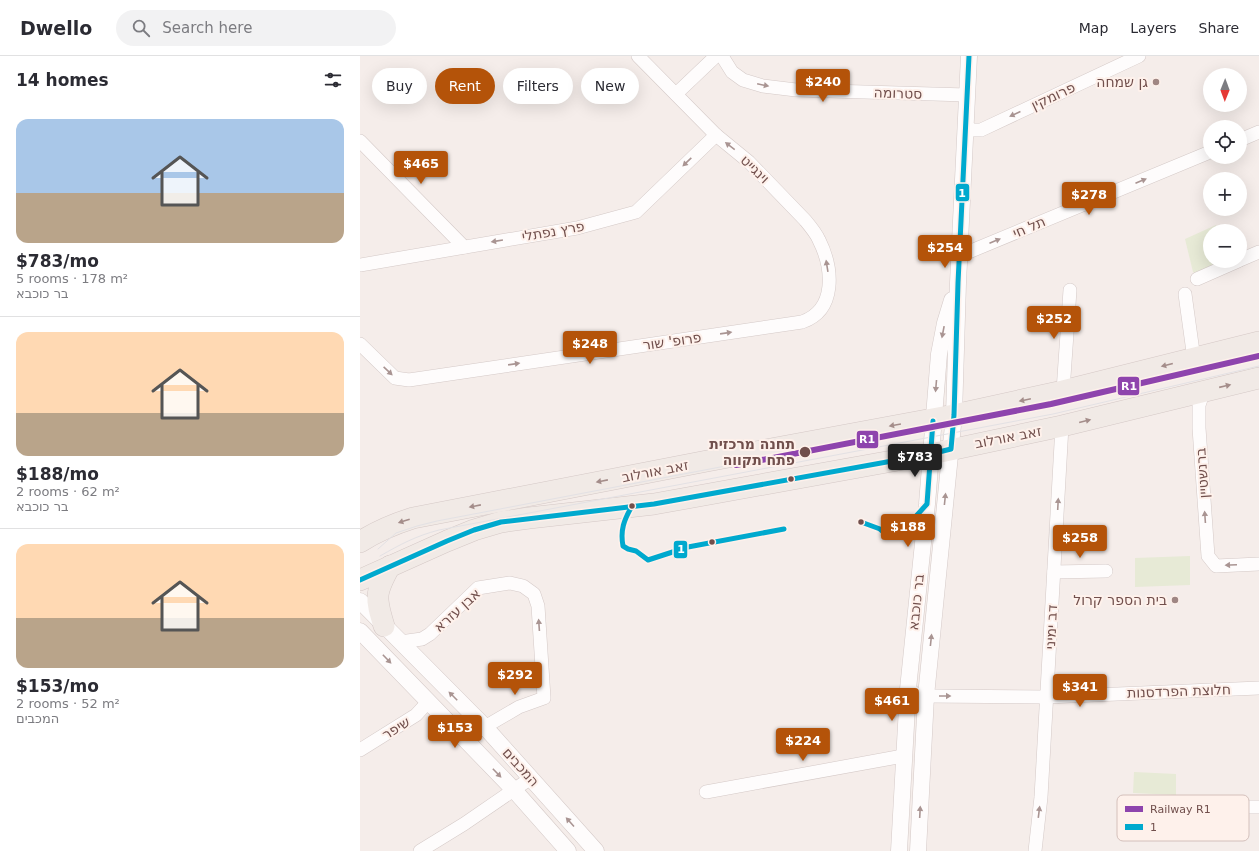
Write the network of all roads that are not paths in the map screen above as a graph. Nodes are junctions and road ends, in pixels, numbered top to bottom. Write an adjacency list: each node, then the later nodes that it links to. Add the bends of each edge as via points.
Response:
1 (638, 56): 6 (street, וינגייט)
2 (716, 56): 6 (street)
3 (722, 56): 7 (street, סטרומה, one-way to 7, via 732,72 743,80 763,86 796,90)
4 (969, 56): 7 (street, בר כוכבא)
5 (1139, 56): 8 (street, פרומקין, one-way to 8, via 981,130)
6 (676, 94): 10 (street, וינגייט)
7 (967, 95): 8 (street, בר כוכבא)
8 (966, 127): 16 (street, בר כוכבא)
9 (1259, 132): 11 (street)
10 (716, 135): 14 (street, פרץ נפתלי, one-way to 14, via 636,212 577,228); 24 (street, וינגייט, one-way to 10, via 828,295 828,267 824,251 813,229 749,162)
11 (1247, 137)
12 (360, 141): 14 (street)
13 (1203, 155): 16 (street, תל חי, one-way to 13)
14 (464, 247): 18 (street, פרץ נפתלי)
15 (1259, 252): 17 (street)
16 (959, 256): 21 (street, בר כוכבא)
17 (1247, 257)
18 (360, 265)
19 (1222, 268): 20 (street)
20 (1196, 279)
21 (958, 284): 31 (street, בר כוכבא); 32 (street, בר כוכבא, one-way to 32, via 945,322 939,354)
22 (1070, 290): 30 (street)
23 (1186, 294): 27 (street)
24 (824, 304): 26 (street, פרופ' שור, one-way to 24, via 395,378 409,380 802,322 818,313)
25 (1259, 342): 27 (main road, זאב אורלוב)
26 (360, 344)
27 (1194, 359): 30 (main road, זאב אורלוב, one-way to 30)
28 (1259, 378): 29 (main road, זאב אורלוב, one-way to 28)
29 (1204, 391): 33 (main road, זאב אורלוב, one-way to 29); 37 (street, ברנשטיין, one-way to 29, via 1216,566 1208,556 1199,428 1199,404)
30 (1063, 392): 31 (main road, זאב אורלוב, one-way to 31)
31 (954, 415): 32 (main road, זאב אורלוב); 34 (street, בר כוכבא)
32 (934, 418): 35 (street, בר כוכבא); 36 (main road, זאב אורלוב, one-way to 36, via 412,518 373,533)
33 (1062, 426): 34 (main road, זאב אורלוב); 40 (street, דב ימיני, one-way to 33)
34 (951, 449): 35 (main road, זאב אורלוב); 48 (street, בר כוכבא, one-way to 34)
35 (931, 454): 38 (main road, זאב אורלוב, via 654,504 501,522 474,530); 47 (street, בר כוכבא)
36 (360, 542)
37 (1259, 564)
38 (390, 566): 41 (main road, זאב אורלוב); 43 (main road, via 378,593 378,605)
39 (1106, 571): 40 (street)
40 (1054, 572): 49 (street, דב ימיני)
41 (360, 580)
42 (360, 601): 43 (street, המכבים)
43 (384, 626): 45 (street, המכבים)
44 (360, 631): 50 (street, המכבים, one-way to 50)
45 (400, 642): 51 (street, המכבים, one-way to 45); 51 (street, אבן עזרא, one-way to 45, via 519,707 544,698 538,606 534,594 523,586 510,583 478,588 430,634 422,639)
46 (1259, 688): 49 (street, חלוצת הפרדסנות)
47 (908, 689): 48 (street, חלוצת הפרדסנות); 54 (street, בר כוכבא)
48 (926, 696): 49 (street, חלוצת הפרדסנות, one-way to 49); 62 (street, בר כוכבא, one-way to 48)
49 (1046, 697): 63 (street, דב ימיני, one-way to 49, via 1041,797)
50 (428, 702): 52 (street, המכבים); 53 (street, שיפר, via 416,715)
51 (484, 727): 52 (street, אבן עזרא); 55 (street, המכבים)
52 (464, 739): 56 (street, המכבים, one-way to 56)
53 (360, 750)
54 (903, 756): 57 (street); 61 (street, בר כוכבא)
55 (531, 778): 56 (street); 60 (street, המכבים, one-way to 55)
56 (514, 790): 58 (street); 59 (street, המכבים)
57 (706, 792)
58 (420, 851)
59 (568, 851)
60 (596, 851)
61 (898, 851)
62 (918, 851)
63 (1035, 851)

